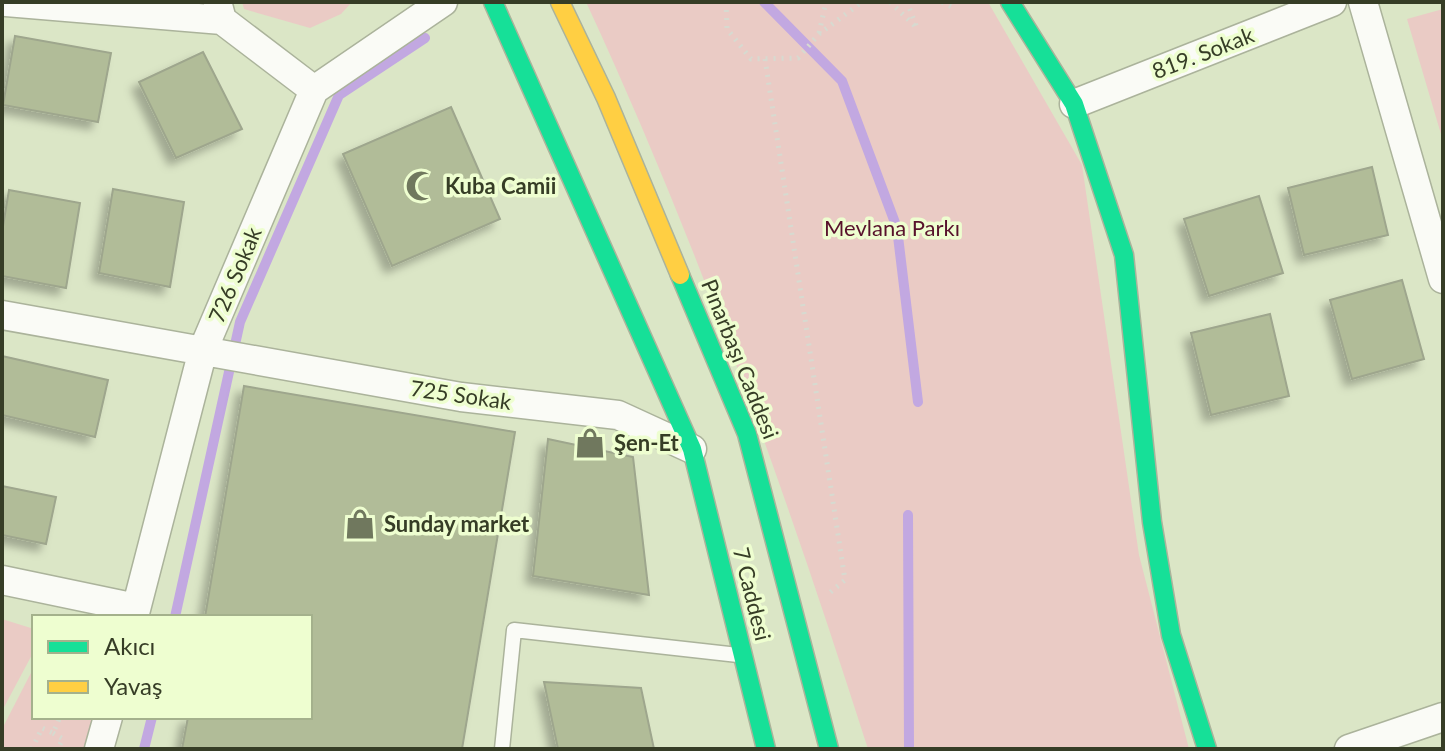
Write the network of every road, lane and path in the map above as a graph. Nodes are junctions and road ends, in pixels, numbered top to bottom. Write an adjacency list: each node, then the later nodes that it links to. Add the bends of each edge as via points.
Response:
1 (6, 2): 15 (street)
2 (443, 2): 18 (street)
3 (493, 2): 23 (street)
4 (560, 2): 37 (street, Pınarbaşı Caddesi, via 606,98 747,434)
5 (726, 2): 17 (path, via 727,29 751,59)
6 (826, 2): 16 (path)
7 (862, 2): 16 (path)
8 (890, 2): 9 (path, via 917,28)
9 (907, 2)
10 (942, 2): 11 (path, via 952,7)
11 (949, 2)
12 (1010, 2): 19 (street)
13 (1332, 2): 19 (street, 819. Sokak)
14 (1363, 2): 20 (street)
15 (220, 11): 18 (street)
16 (819, 34): 17 (path, via 798,58)
17 (765, 59): 25 (path, via 845,580)
18 (314, 90): 22 (street, 726 Sokak)
19 (1074, 104): 38 (street, via 1124,255 1152,522 1168,621)
20 (1443, 279)
21 (2, 315): 22 (street, 725 Sokak)
22 (214, 352): 23 (street, 725 Sokak, via 461,397 618,415); 26 (street, 726 Sokak)
23 (692, 449): 27 (street, 7 Caddesi)
24 (2, 580): 26 (street)
25 (820, 601)
26 (135, 612)
27 (742, 655): 35 (lane, via 514,630); 36 (street, 7 Caddesi)
28 (1443, 717): 39 (street)
29 (59, 719): 31 (path)
30 (107, 719): 34 (street)
31 (53, 733): 32 (path, via 42,728); 33 (path, via 63,739)
32 (32, 749)
33 (59, 749)
34 (99, 749)
35 (502, 749)
36 (766, 749)
37 (829, 749)
38 (1207, 749)
39 (1349, 749)

